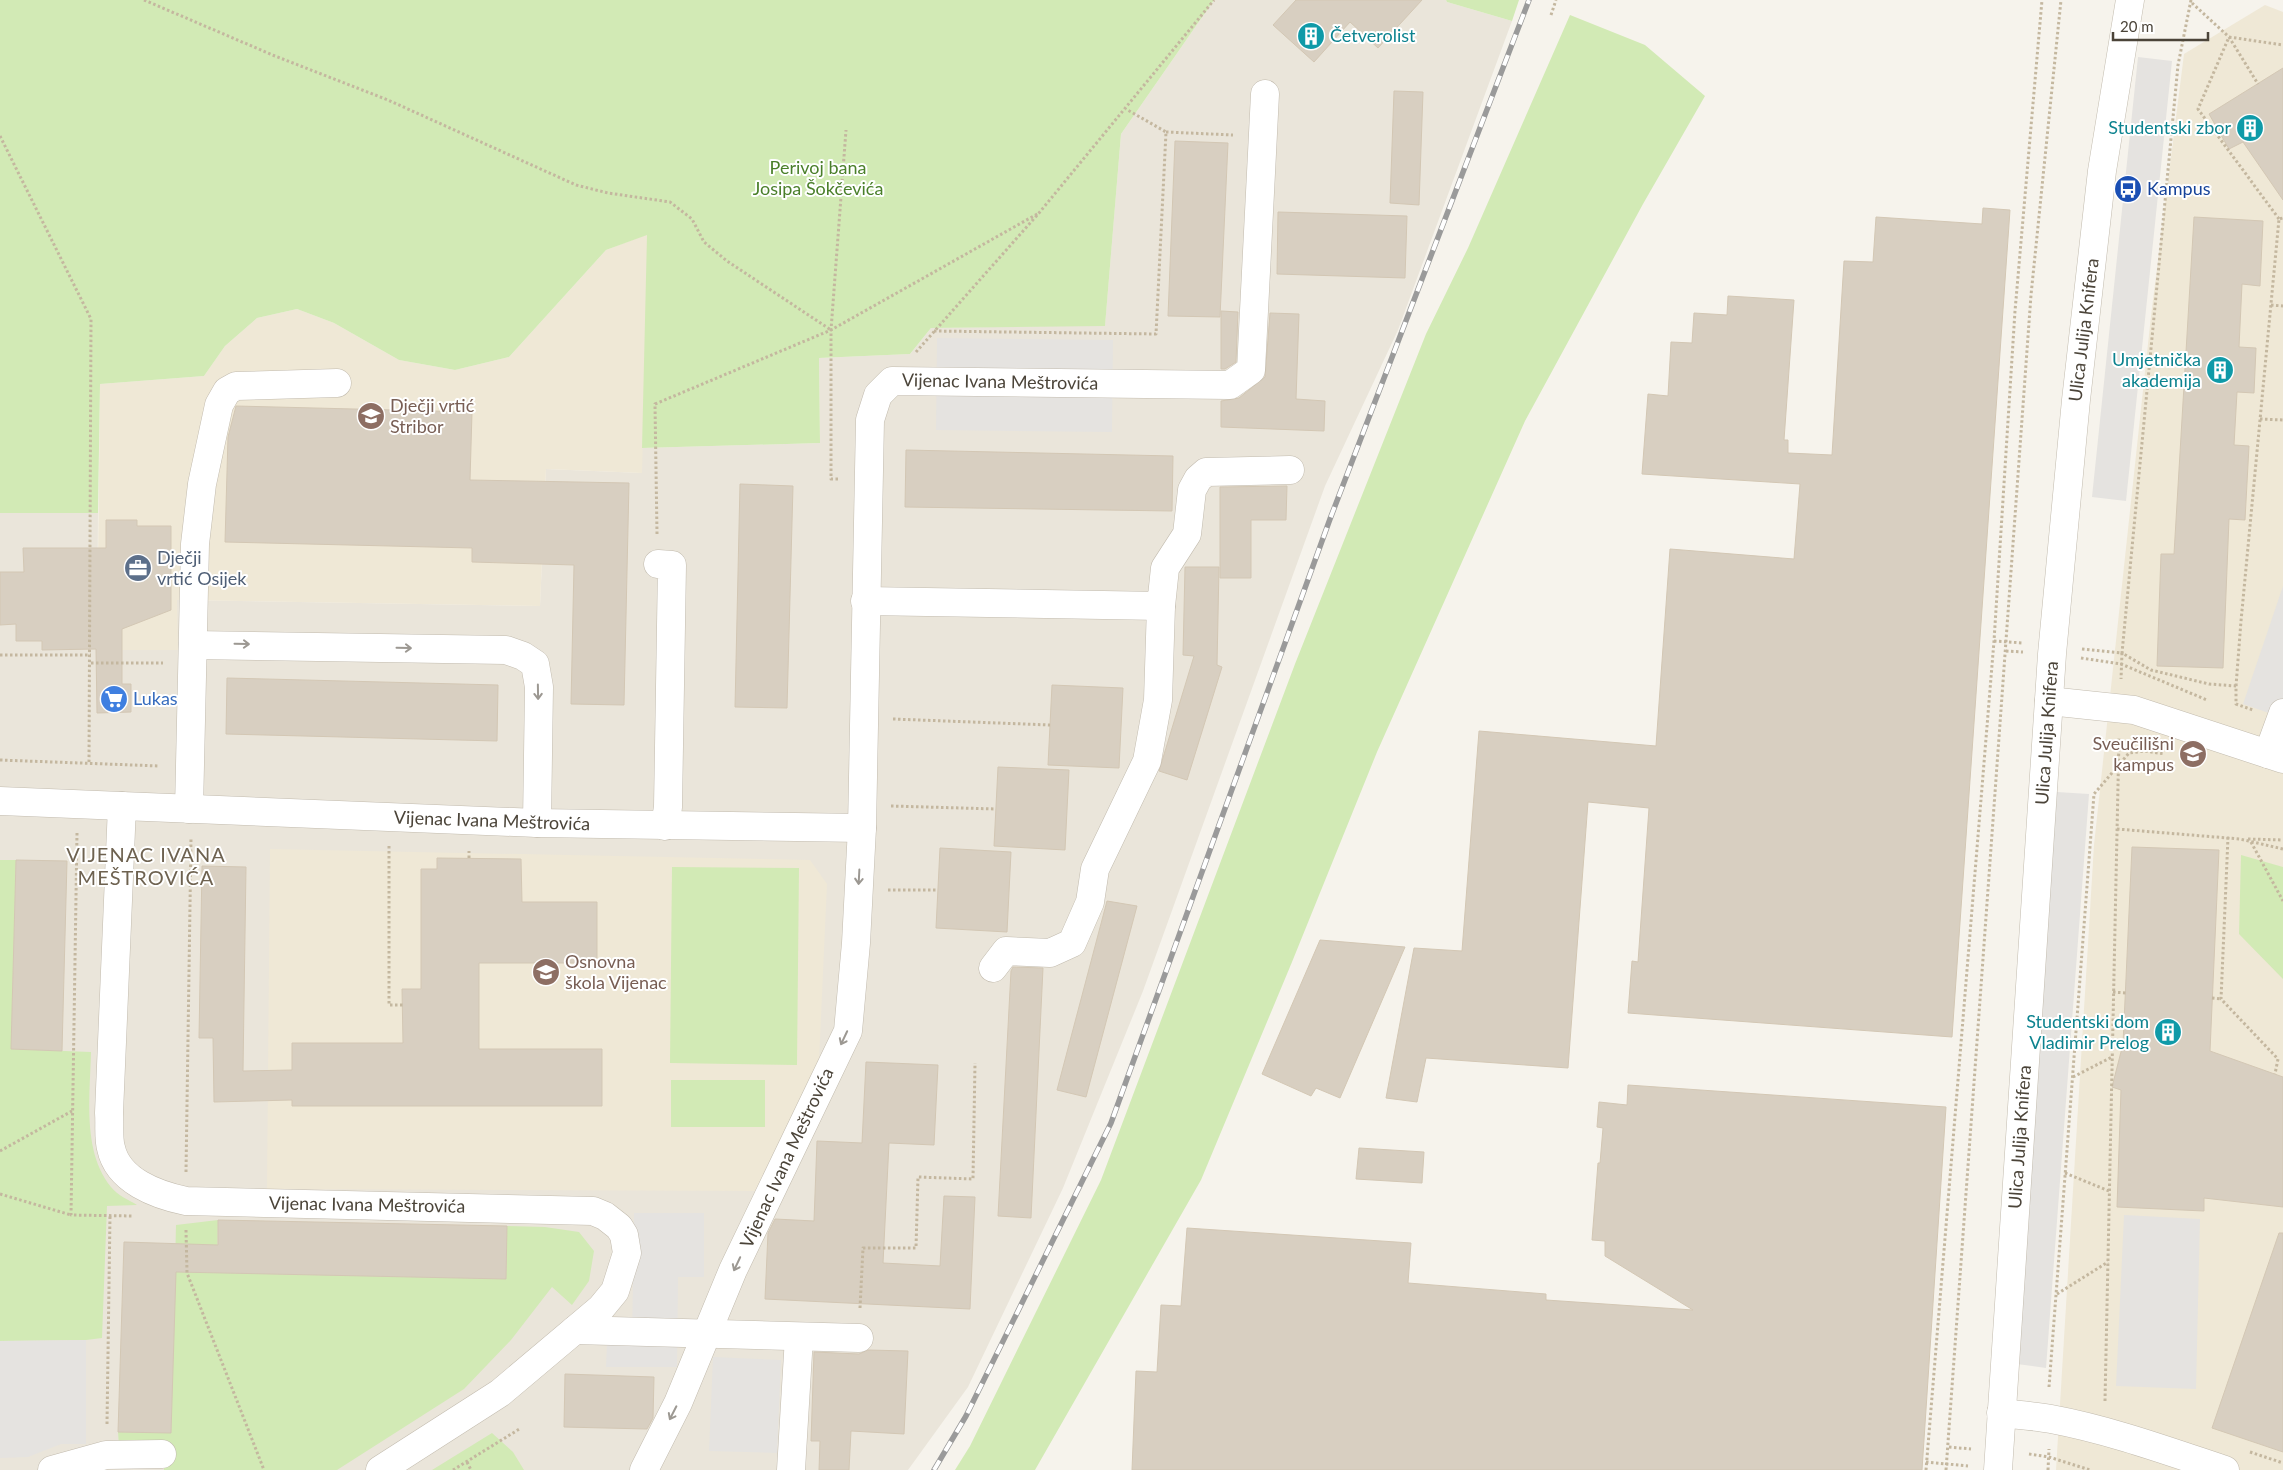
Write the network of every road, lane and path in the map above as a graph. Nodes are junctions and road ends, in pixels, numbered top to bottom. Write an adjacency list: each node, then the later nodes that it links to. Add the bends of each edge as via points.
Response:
1 (144, 0): 21 (path, via 388,100 576,185 670,202 692,219 704,242 727,261)
2 (1214, 0): 13 (path)
3 (1556, 0): 8 (path)
4 (2042, 0): 31 (path, via 2016,311)
5 (2061, 0): 32 (path, via 2031,295)
6 (2130, 0): 34 (street, Ulica Julija Knifera, via 2102,171 2076,400)
7 (2191, 1): 9 (path); 35 (path, via 2178,65)
8 (1551, 15)
9 (2229, 37): 10 (path); 11 (path); 18 (path, via 2198,109)
10 (2283, 45)
11 (2258, 84)
12 (1265, 94): 16 (street, Vijenac Ivana Meštrovića)
13 (1126, 109): 14 (path); 17 (path)
14 (1166, 132): 16 (path); 22 (path, via 1156,334)
15 (0, 136): 37 (path, via 91,319)
16 (1263, 137): 23 (street, Vijenac Ivana Meštrovića, via 1252,370 1230,385)
17 (1039, 213): 21 (path); 22 (path)
18 (2281, 219): 19 (path)
19 (2271, 305): 20 (path); 25 (path)
20 (2283, 306)
21 (831, 330): 28 (path, via 655,404)
22 (934, 331): 23 (path)
23 (892, 381): 29 (street, Vijenac Ivana Meštrovića, via 878,395 870,420)
24 (337, 383): 33 (street, via 236,386 227,391 219,405 202,484 195,544)
25 (2260, 419): 26 (path); 40 (path)
26 (2283, 420)
27 (1290, 470): 30 (street, via 1206,472 1198,479 1192,490 1187,534 1165,568)
28 (658, 564): 56 (street, via 672,565 668,807)
29 (865, 601): 30 (street); 57 (street, Vijenac Ivana Meštrovića)
30 (1161, 606): 68 (street, via 1158,700 1147,761 1095,869 1090,902 1072,944 1050,953 1006,952)
31 (1994, 641): 32 (path); 106 (path)
32 (2006, 642): 34 (path); 107 (path)
33 (193, 644): 54 (street); 55 (street, one-way to 55, via 506,650 523,656 535,664 539,687)
34 (2054, 646): 35 (path); 41 (street, Ulica Julija Knifera)
35 (2122, 653): 40 (path, via 2150,670 2209,684); 42 (path)
36 (0, 655): 37 (path)
37 (90, 655): 38 (path)
38 (91, 663): 39 (path); 48 (path)
39 (169, 664)
40 (2236, 686): 43 (path, via 2236,704)
41 (2049, 701): 42 (street); 94 (street, Ulica Julija Knifera)
42 (2120, 707): 47 (street); 49 (path)
43 (2282, 716): 47 (street)
44 (888, 719): 45 (path)
45 (1050, 725)
46 (2169, 755): 49 (path, via 2129,753)
47 (2276, 756)
48 (89, 763)
49 (2118, 766): 58 (path); 77 (path, via 2094,794)
50 (0, 801): 51 (street, Vijenac Ivana Meštrovića)
51 (122, 806): 54 (street, Vijenac Ivana Meštrovića); 83 (street, Vijenac Ivana Meštrovića, via 109,1113 111,1148 120,1168 139,1184 164,1196)
52 (883, 806): 53 (path)
53 (996, 809)
54 (190, 822): 55 (street, Vijenac Ivana Meštrovića); 83 (path)
55 (537, 824): 56 (street, Vijenac Ivana Meštrovića)
56 (664, 826): 57 (street, Vijenac Ivana Meštrovića)
57 (862, 828): 89 (street, Vijenac Ivana Meštrovića, one-way to 89, via 848,1031 733,1270)
58 (2117, 829): 59 (path); 69 (path)
59 (2228, 837): 60 (path); 72 (path)
60 (2240, 839): 61 (path); 62 (path)
61 (2283, 840)
62 (2251, 841): 64 (path); 67 (path)
63 (389, 842): 73 (path, via 389,1005)
64 (2283, 850)
65 (879, 890): 66 (path)
66 (937, 890)
67 (2283, 901)
68 (993, 968)
69 (2113, 992): 70 (path); 74 (path)
70 (2126, 993)
71 (2212, 998): 72 (path)
72 (2221, 999): 76 (path, via 2278,1059)
73 (403, 1005)
74 (2112, 1057): 77 (path); 81 (path)
75 (976, 1063): 91 (path, via 973,1179 918,1177 916,1248 863,1248)
76 (2274, 1074)
77 (2072, 1078): 80 (path)
78 (72, 1111): 79 (path)
79 (0, 1151)
80 (2065, 1173): 81 (path); 87 (path)
81 (2109, 1191): 86 (path)
82 (0, 1194): 84 (path)
83 (186, 1201): 88 (street, Vijenac Ivana Meštrovića, via 593,1211 619,1227 627,1253 615,1291 602,1308); 100 (path, via 186,1273)
84 (71, 1215)
85 (110, 1215): 97 (path)
86 (2108, 1262): 87 (path); 93 (path)
87 (2056, 1295): 92 (path)
88 (576, 1330): 89 (street); 101 (street, Vijenac Ivana Meštrovića, via 500,1393)
89 (707, 1333): 90 (street); 104 (street, Vijenac Ivana Meštrovića, one-way to 104, via 678,1403)
90 (799, 1337): 91 (street); 105 (street)
91 (859, 1338)
92 (2049, 1387)
93 (2105, 1402)
94 (2001, 1413): 108 (street, Ulica Julija Knifera); 109 (street, via 2068,1423)
95 (521, 1428): 98 (path)
96 (162, 1454): 97 (street)
97 (106, 1455): 99 (street)
98 (467, 1462): 102 (path); 103 (path)
99 (52, 1470)
100 (264, 1470)
101 (380, 1470)
102 (454, 1470)
103 (471, 1470)
104 (644, 1470)
105 (791, 1470)
106 (1926, 1470)
107 (1946, 1470)
108 (1998, 1470)
109 (2225, 1470)

